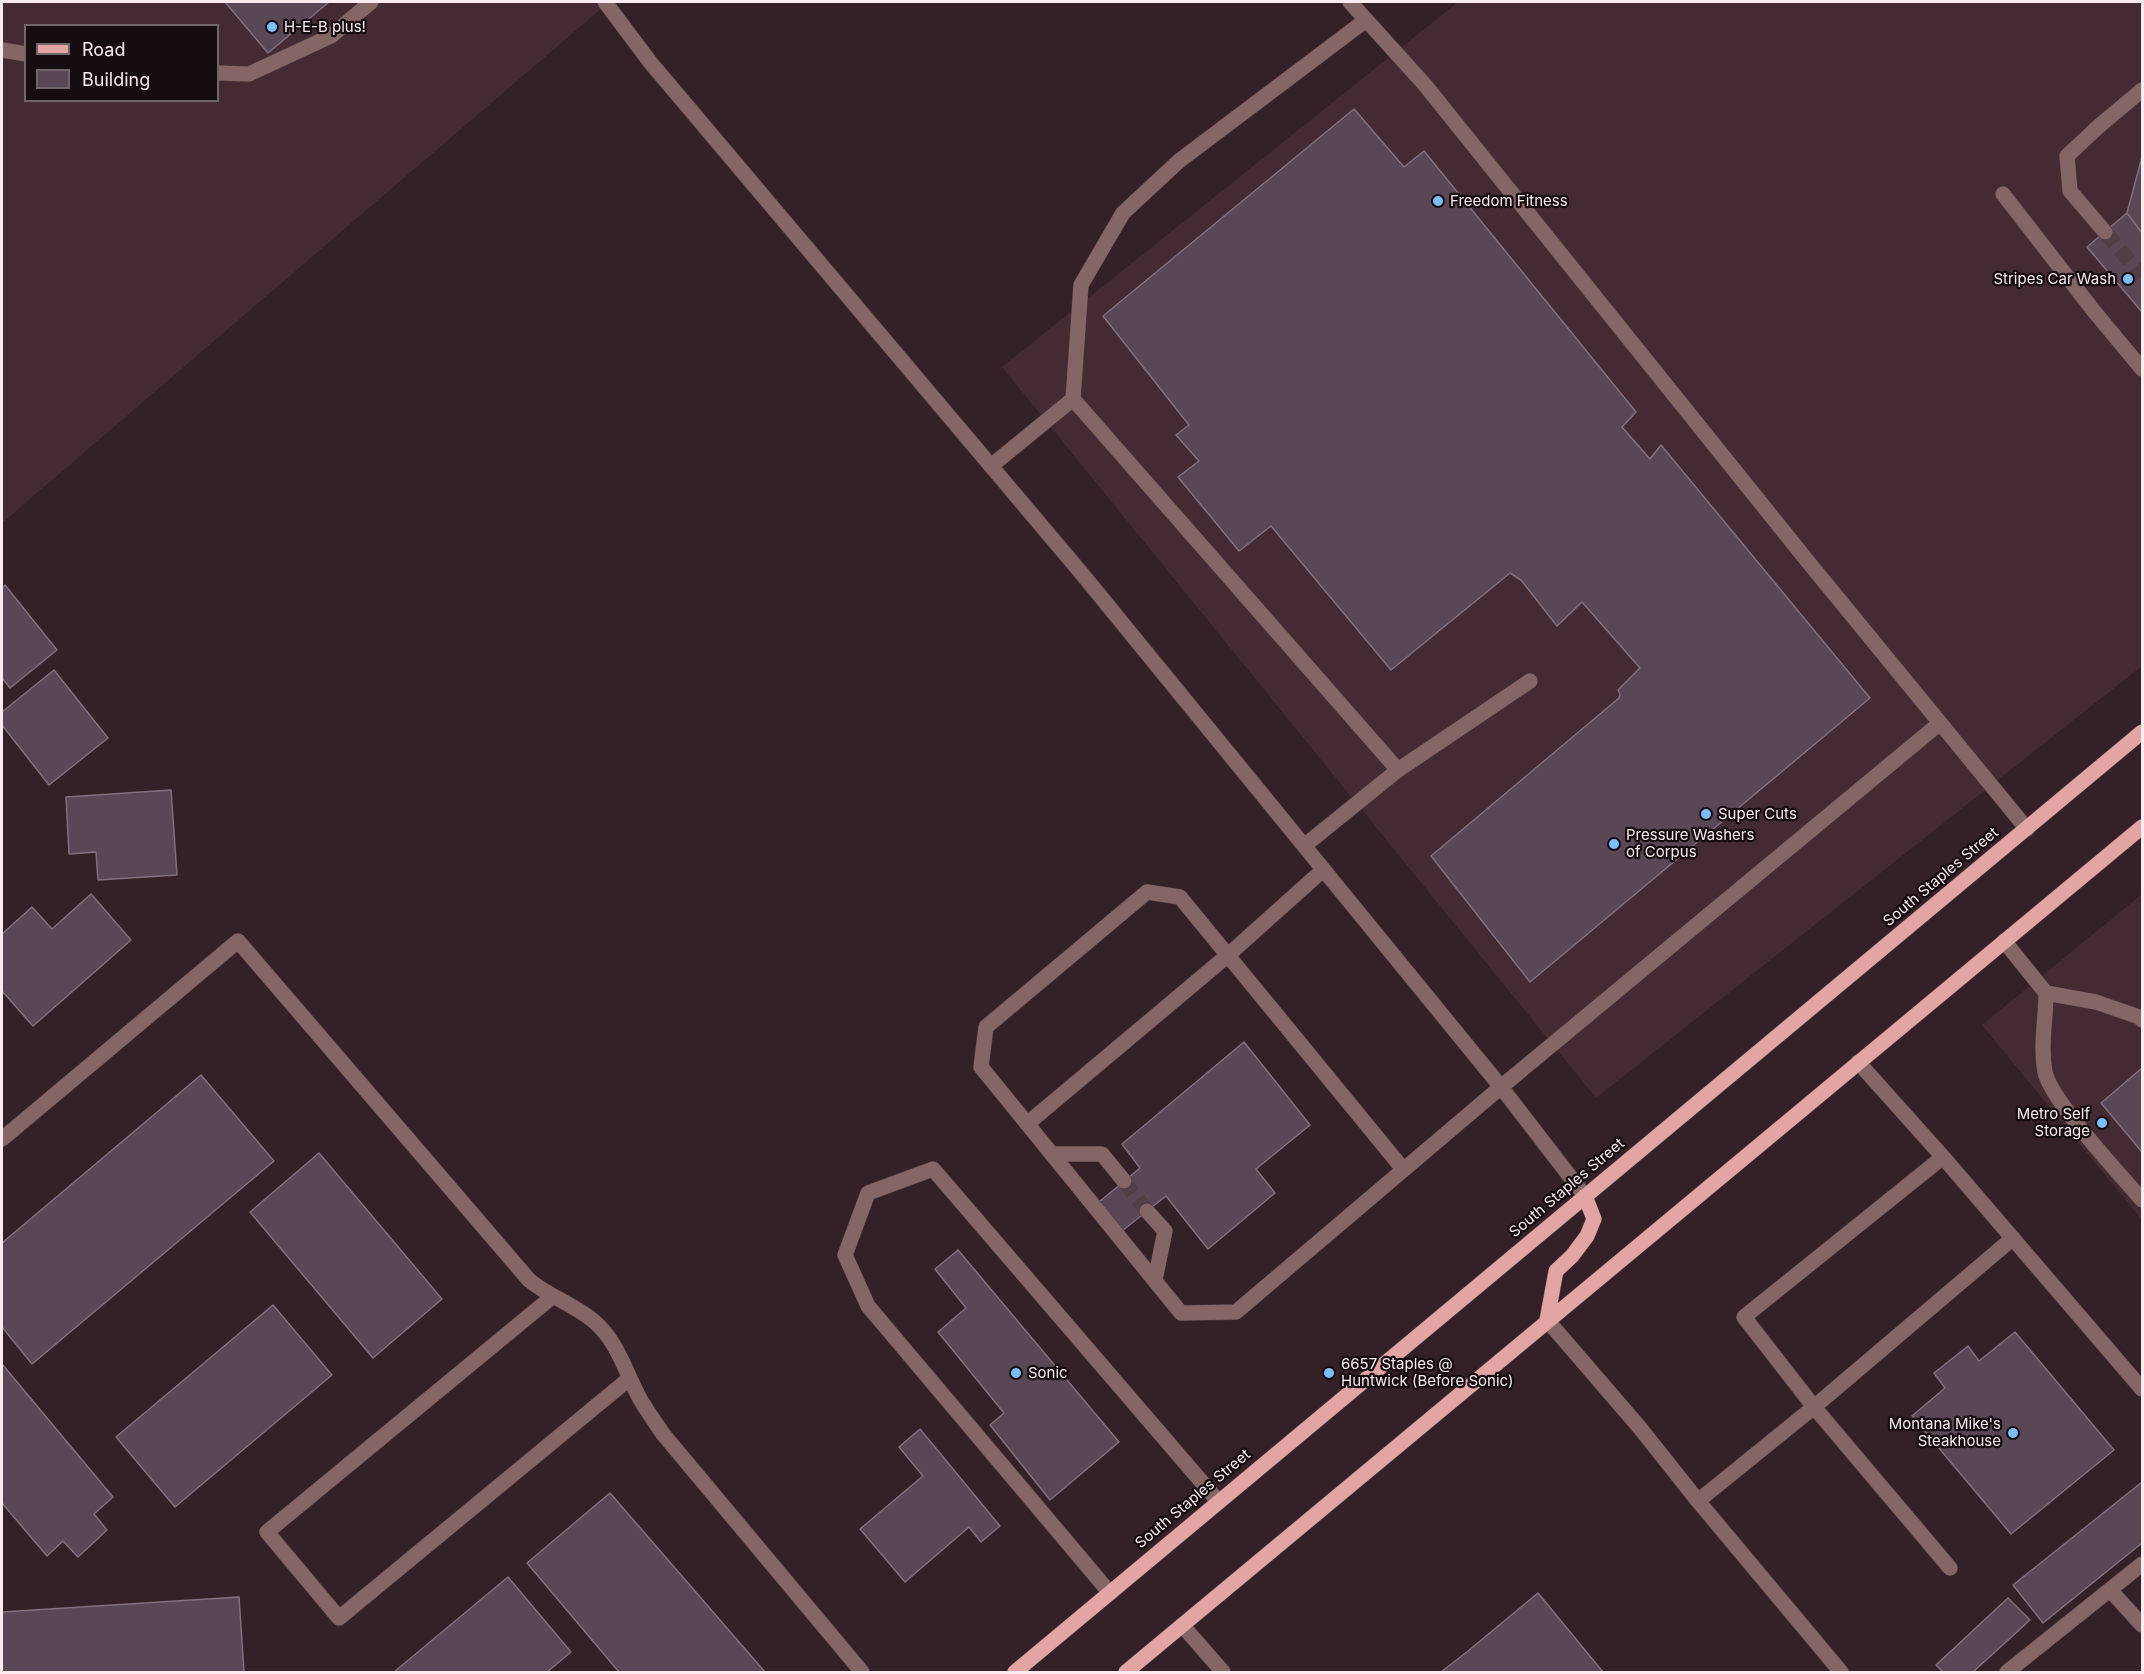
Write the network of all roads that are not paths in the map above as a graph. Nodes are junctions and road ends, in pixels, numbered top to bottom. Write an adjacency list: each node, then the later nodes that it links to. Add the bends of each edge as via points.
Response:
1 (371, 2): 7 (street, via 330,36 249,74)
2 (605, 2): 13 (street, via 650,62)
3 (1350, 2): 4 (street)
4 (1366, 20): 12 (street, via 1179,161 1123,213 1082,285); 15 (street, via 1425,86)
5 (2, 50): 6 (street)
6 (24, 54)
7 (219, 73)
8 (2142, 90): 10 (street, via 2067,156 2070,191)
9 (2003, 194): 11 (street)
10 (2105, 232)
11 (2142, 369)
12 (1073, 399): 13 (street); 17 (street)
13 (991, 466): 20 (street)
14 (1530, 681): 17 (street)
15 (1940, 723): 19 (street); 27 (street)
16 (2142, 732): 19 (main road, South Staples Street)
17 (1398, 770): 20 (street)
18 (2142, 827): 22 (main road)
19 (2027, 829): 34 (main road, South Staples Street)
20 (1304, 846): 21 (street)
21 (1323, 870): 23 (street); 27 (street)
22 (2004, 941): 24 (street); 26 (main road)
23 (1227, 956): 28 (street); 28 (street, via 1180,897 1147,892 1138,899 986,1028 981,1067); 32 (street)
24 (2046, 993): 25 (street, via 2096,1002); 35 (street, via 2045,1074 2056,1096)
25 (2142, 1020)
26 (1858, 1062): 31 (street); 40 (main road)
27 (1501, 1087): 32 (street); 34 (street)
28 (1027, 1124): 30 (street)
29 (2, 1139): 39 (street, via 238,941 529,1280)
30 (1052, 1154): 33 (street, via 1102,1154); 38 (street)
31 (1943, 1157): 37 (street); 43 (street, via 1744,1317)
32 (1403, 1169): 38 (street, via 1236,1312 1180,1313)
33 (1124, 1181)
34 (1586, 1196): 40 (main road, via 1594,1218 1587,1236 1556,1271); 45 (main road, South Staples Street)
35 (2142, 1200)
36 (1147, 1211): 38 (street, via 1165,1231)
37 (2013, 1238): 42 (street); 43 (street)
38 (1155, 1280)
39 (552, 1297): 41 (street, via 596,1323 614,1346); 41 (street, via 267,1532 339,1618)
40 (1547, 1320): 44 (street); 50 (main road)
41 (630, 1378): 52 (street, via 663,1434)
42 (2142, 1389)
43 (1814, 1407): 44 (street); 47 (street)
44 (1698, 1501): 56 (street)
45 (1219, 1502): 49 (main road, South Staples Street); 49 (street, via 933,1169 868,1193 845,1255 868,1306)
46 (2142, 1564): 48 (street)
47 (1950, 1568)
48 (2110, 1590): 51 (street); 57 (street)
49 (1110, 1593): 53 (main road, South Staples Street)
50 (1182, 1625): 54 (main road); 55 (street)
51 (2142, 1625)
52 (862, 1672)
53 (1015, 1672)
54 (1126, 1672)
55 (1223, 1672)
56 (1840, 1672)
57 (2007, 1672)

